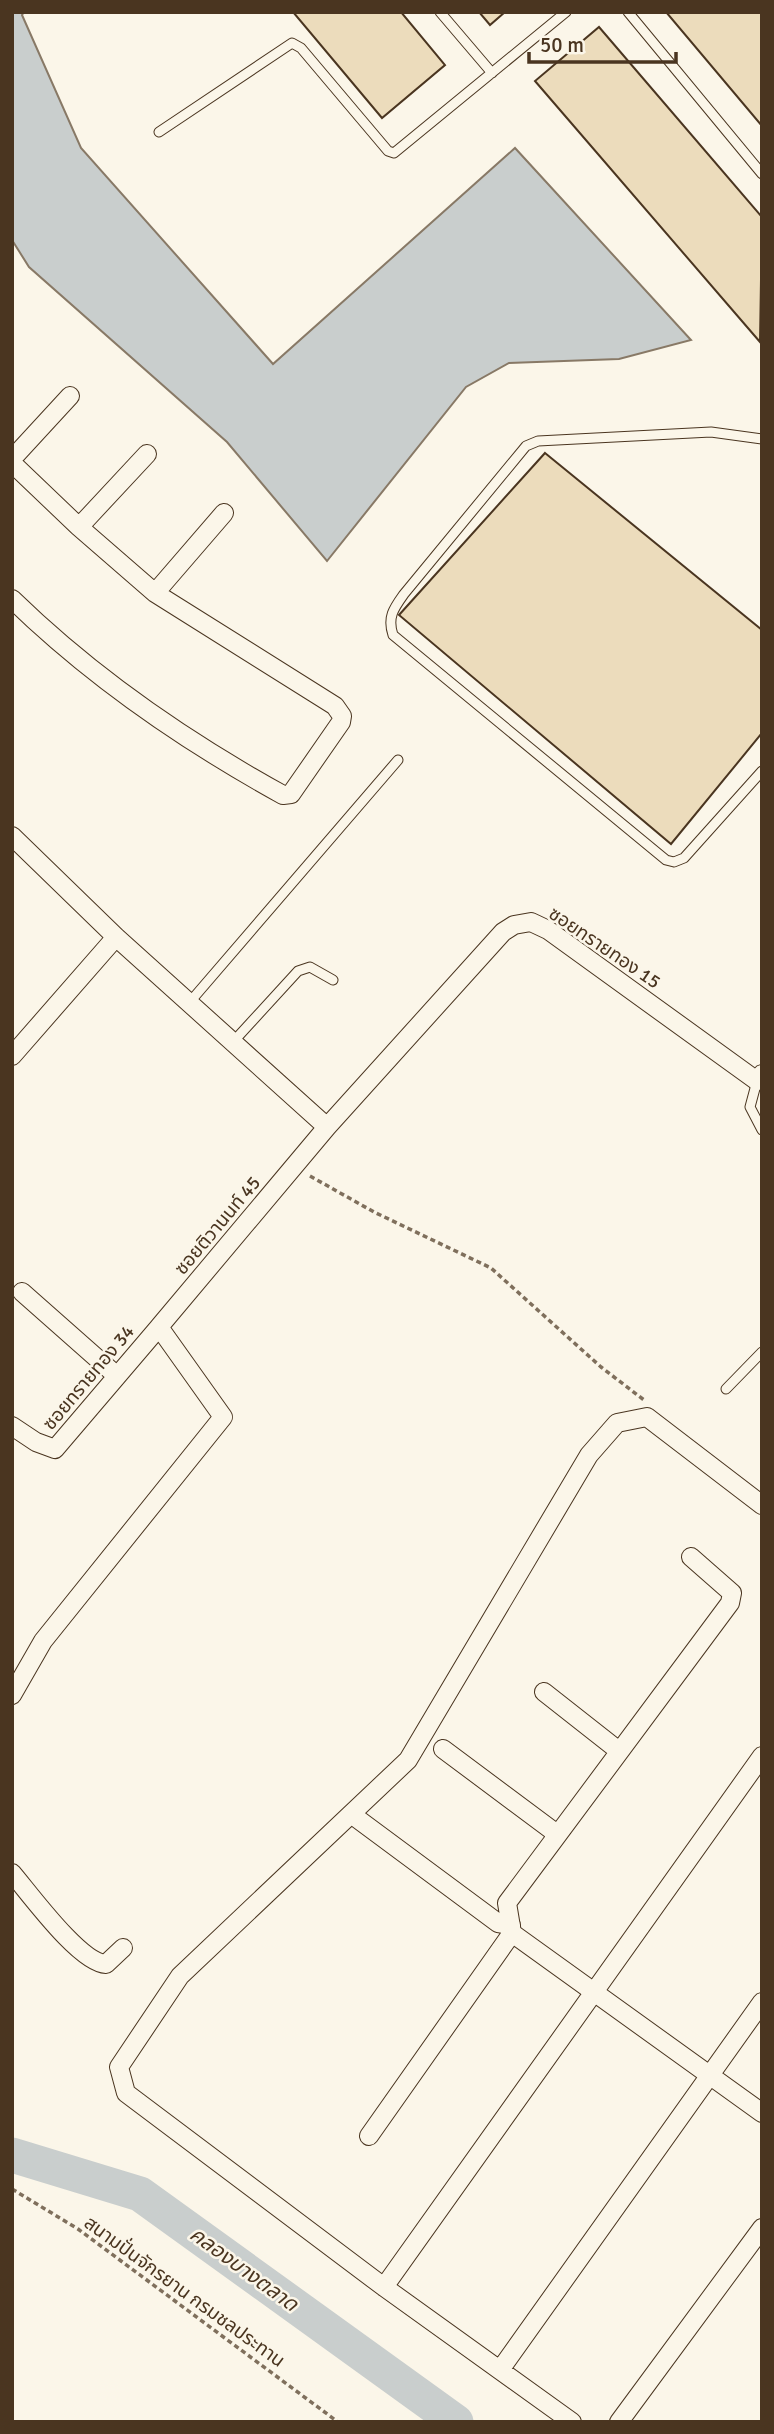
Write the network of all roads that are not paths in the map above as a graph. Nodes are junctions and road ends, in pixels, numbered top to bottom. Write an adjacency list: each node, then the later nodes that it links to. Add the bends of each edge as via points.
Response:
1 (440, 12): 4 (lane)
2 (566, 12): 4 (lane)
3 (628, 12): 6 (lane)
4 (492, 73): 5 (lane, via 391,153 292,43)
5 (159, 132)
6 (762, 174)
7 (70, 396): 10 (street)
8 (762, 439): 16 (lane, via 711,432 538,441 526,446 404,594 390,613 389,625 393,635 450,685 666,860 684,858)
9 (147, 454): 12 (street)
10 (12, 461): 12 (street)
11 (224, 513): 13 (street)
12 (79, 527): 13 (street)
13 (155, 593): 14 (street, via 335,706 342,716 291,794 283,795 246,775 137,705 57,643)
14 (12, 599)
15 (398, 760): 20 (lane)
16 (762, 771)
17 (12, 835): 18 (street)
18 (116, 937): 20 (street); 22 (street)
19 (333, 980): 21 (lane, via 310,967 298,971)
20 (189, 1003): 21 (street)
21 (233, 1042): 24 (street)
22 (12, 1056)
23 (759, 1077): 24 (street, ซอยทรายทอง 15, via 569,943 531,922 503,932); 25 (lane, via 750,1107)
24 (327, 1127): 27 (street, ซอยติวานนท์ 45)
25 (762, 1130)
26 (22, 1292): 29 (street)
27 (159, 1327): 29 (street, ซอยทรายทอง 34); 35 (street, via 223,1417 43,1642)
28 (762, 1352): 30 (lane)
29 (117, 1376): 31 (street, ซอยทรายทอง 34, via 55,1449)
30 (726, 1389)
31 (12, 1426)
32 (762, 1505): 39 (street, via 647,1417 617,1423 589,1455 408,1760)
33 (691, 1557): 37 (street, via 733,1598)
34 (544, 1692): 37 (street)
35 (12, 1695)
36 (443, 1749): 40 (street)
37 (619, 1751): 40 (street)
38 (762, 1756): 44 (street)
39 (351, 1814): 42 (street); 50 (street, via 180,1976 119,2067 126,2093)
40 (557, 1834): 42 (street, via 508,1903)
41 (12, 1873): 43 (street, via 97,1964 106,1964)
42 (512, 1929): 44 (street); 48 (street)
43 (123, 1948)
44 (594, 1991): 46 (street); 50 (street)
45 (762, 2002): 46 (street)
46 (709, 2075): 47 (street); 51 (street)
47 (762, 2113)
48 (369, 2136)
49 (762, 2228): 53 (street)
50 (384, 2287): 51 (street)
51 (500, 2370): 52 (street)
52 (572, 2422)
53 (619, 2422)

